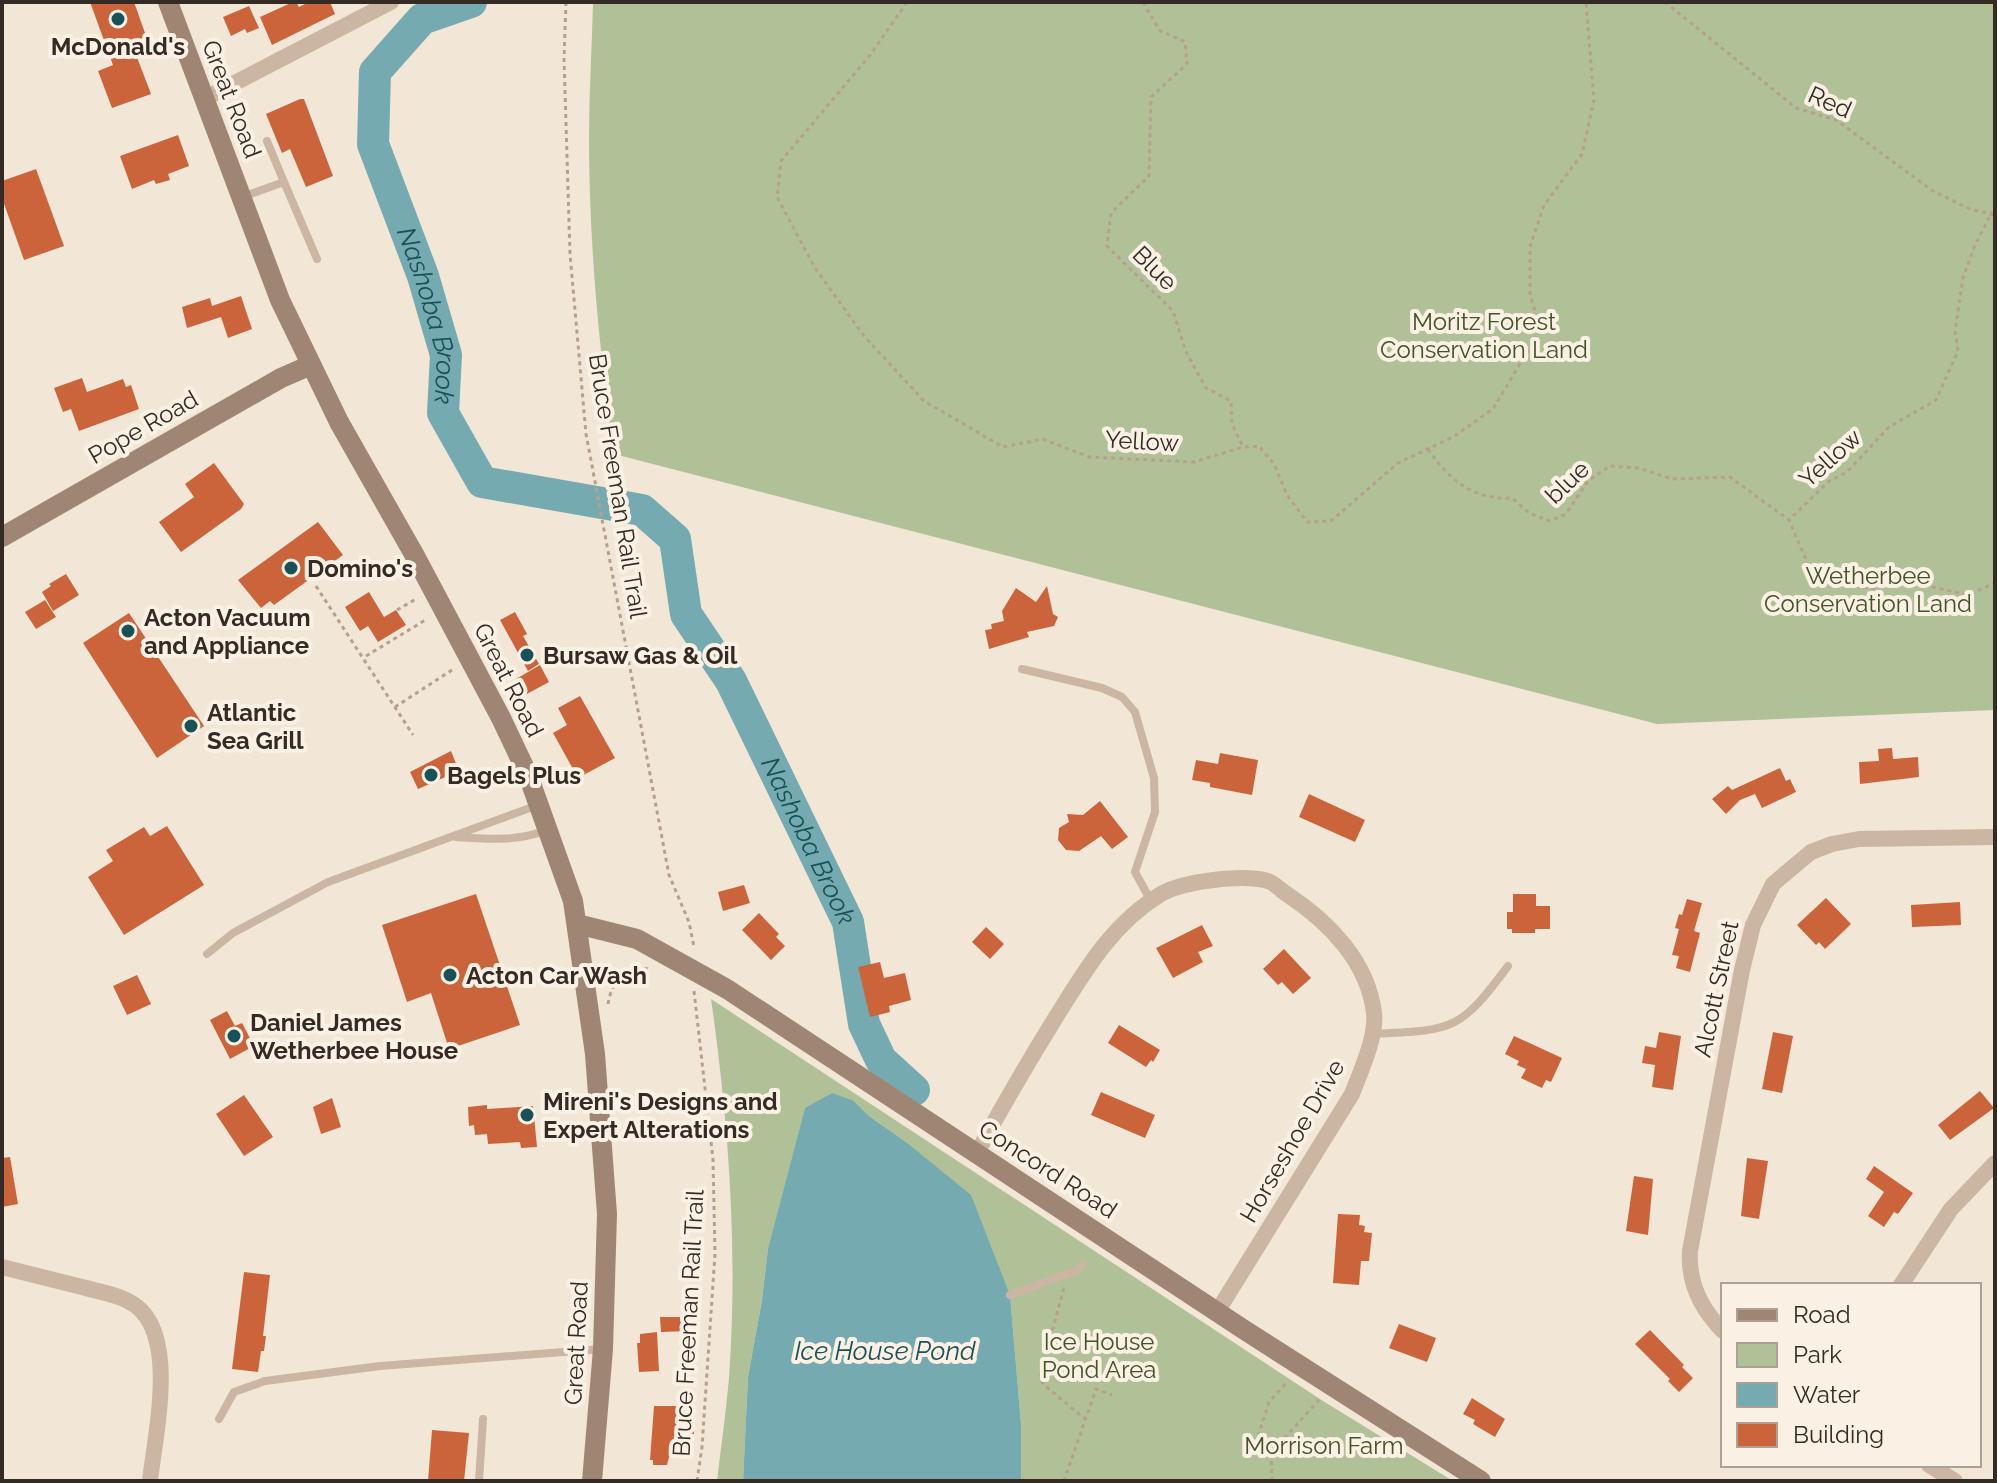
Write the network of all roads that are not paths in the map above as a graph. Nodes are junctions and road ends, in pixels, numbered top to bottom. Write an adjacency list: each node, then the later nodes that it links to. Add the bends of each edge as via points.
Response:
1 (168, 2): 3 (main road, Great Road)
2 (391, 2): 3 (street)
3 (204, 99): 6 (main road, Great Road)
4 (267, 141): 5 (lane)
5 (284, 182): 6 (lane); 7 (lane)
6 (241, 198): 8 (main road, Great Road)
7 (317, 259)
8 (311, 365): 9 (main road, Pope Road); 11 (main road, Great Road, via 501,718)
9 (2, 537)
10 (1022, 669): 15 (lane, via 1102,688 1122,697 1135,712 1154,778 1155,812 1135,872)
11 (538, 804): 12 (main road, Great Road); 13 (lane)
12 (547, 830): 13 (lane, via 498,840); 16 (main road, Great Road)
13 (455, 837): 17 (lane, via 328,882 233,933)
14 (1995, 837): 27 (street, Alcott Street, via 1832,844 1811,852 1781,877 1760,906 1742,970 1690,1251 1697,1294)
15 (1152, 902): 19 (street, Horseshoe Drive, via 1211,878 1268,881 1312,911 1348,949 1366,979 1375,1016); 20 (street, Horseshoe Drive, via 1119,926 1094,955)
16 (577, 924): 20 (main road, Concord Road, via 637,939 696,970); 28 (main road, Great Road, via 595,1054 607,1214)
17 (207, 954)
18 (1508, 966): 19 (lane, via 1471,1013 1453,1024 1432,1031)
19 (1371, 1034): 26 (street, Horseshoe Drive, via 1352,1094)
20 (977, 1153): 26 (main road, Concord Road)
21 (1991, 1172): 24 (street, via 1951,1209)
22 (1083, 1264): 25 (lane)
23 (2, 1267): 32 (street, via 121,1298 150,1319 161,1374)
24 (1902, 1283)
25 (1010, 1295)
26 (1217, 1312): 35 (main road, Concord Road)
27 (1721, 1329)
28 (603, 1349): 29 (lane, via 380,1366 265,1381 234,1392); 34 (main road, Great Road)
29 (219, 1419)
30 (483, 1419): 33 (lane)
31 (1932, 1467): 36 (street)
32 (150, 1481)
33 (479, 1481)
34 (592, 1481)
35 (1481, 1481)
36 (1955, 1481)

